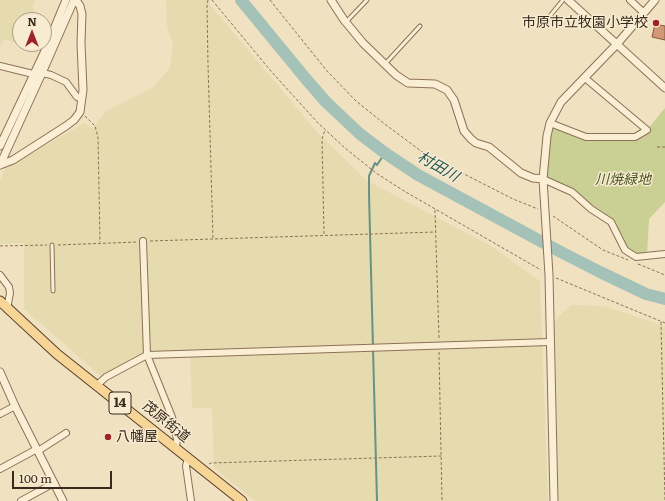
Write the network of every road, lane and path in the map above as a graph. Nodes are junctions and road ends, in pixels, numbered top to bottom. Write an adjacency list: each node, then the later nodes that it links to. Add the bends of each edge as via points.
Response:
1 (66, 0): 19 (street)
2 (75, 0): 20 (street); 23 (street, via 82,14)
3 (208, 0): 36 (path)
4 (212, 0): 26 (path, via 270,70)
5 (270, 0): 33 (path, via 327,72 356,101 386,125 425,154 514,199)
6 (331, 0): 13 (street)
7 (367, 0): 13 (lane)
8 (563, 0): 14 (lane)
9 (568, 0): 16 (street)
10 (630, 0): 12 (street)
11 (655, 0): 12 (street)
12 (644, 13): 16 (street)
13 (346, 22): 17 (street, via 372,53)
14 (545, 22)
15 (420, 26): 17 (lane)
16 (617, 44): 21 (street); 22 (street)
17 (385, 64): 31 (street, via 408,82 435,84 447,90 454,100 460,123 467,136 476,143 489,147 521,173)
18 (0, 66): 19 (street)
19 (33, 74): 27 (street)
20 (42, 74): 23 (street, via 66,82 77,97); 30 (street)
21 (584, 78): 25 (street, via 562,102); 25 (street, via 647,130 635,137 586,137)
22 (665, 88)
23 (82, 99): 24 (street)
24 (80, 112): 30 (street, via 66,126 13,160); 37 (path, via 95,126 98,137 100,243)
25 (550, 123): 31 (street)
26 (325, 130): 32 (path, via 376,172); 35 (path, via 322,139)
27 (0, 146)
28 (657, 147): 29 (path)
29 (665, 147)
30 (0, 165)
31 (543, 179): 33 (street); 39 (street, via 572,192 611,222 625,250 636,257)
32 (435, 210): 34 (path); 43 (path)
33 (545, 211): 40 (path, via 603,250); 43 (street)
34 (435, 232): 35 (path); 51 (path)
35 (324, 236): 36 (path)
36 (213, 239): 37 (path)
37 (143, 241): 52 (street)
38 (52, 245): 45 (lane)
39 (665, 254)
40 (631, 261)
41 (638, 264): 44 (path)
42 (0, 274): 47 (street, via 9,287)
43 (549, 275): 48 (path); 50 (street)
44 (665, 275)
45 (53, 291)
46 (0, 301): 47 (main road, 茂原街道 / 14)
47 (7, 309): 54 (main road, 茂原街道 / 14, via 57,354)
48 (661, 322): 49 (path); 71 (path)
49 (665, 323)
50 (550, 342): 51 (street); 70 (street)
51 (439, 345): 52 (street); 60 (path)
52 (147, 355): 54 (street, via 106,377); 58 (street, via 172,417 177,439)
53 (0, 372): 55 (street)
54 (97, 385): 58 (main road, 茂原街道 / 14)
55 (15, 406): 56 (street); 59 (street)
56 (0, 414)
57 (66, 433): 59 (street)
58 (176, 447): 61 (main road, 茂原街道 / 14)
59 (38, 450): 62 (street); 64 (street)
60 (441, 456): 63 (path, via 211,463); 69 (path)
61 (188, 458): 63 (main road, 茂原街道 / 14); 67 (street, via 186,466)
62 (0, 469)
63 (202, 469): 68 (main road, 茂原街道 / 14)
64 (54, 484): 65 (street); 66 (street)
65 (21, 501)
66 (63, 501)
67 (191, 501)
68 (242, 501)
69 (442, 501)
70 (554, 501)
71 (665, 501)

